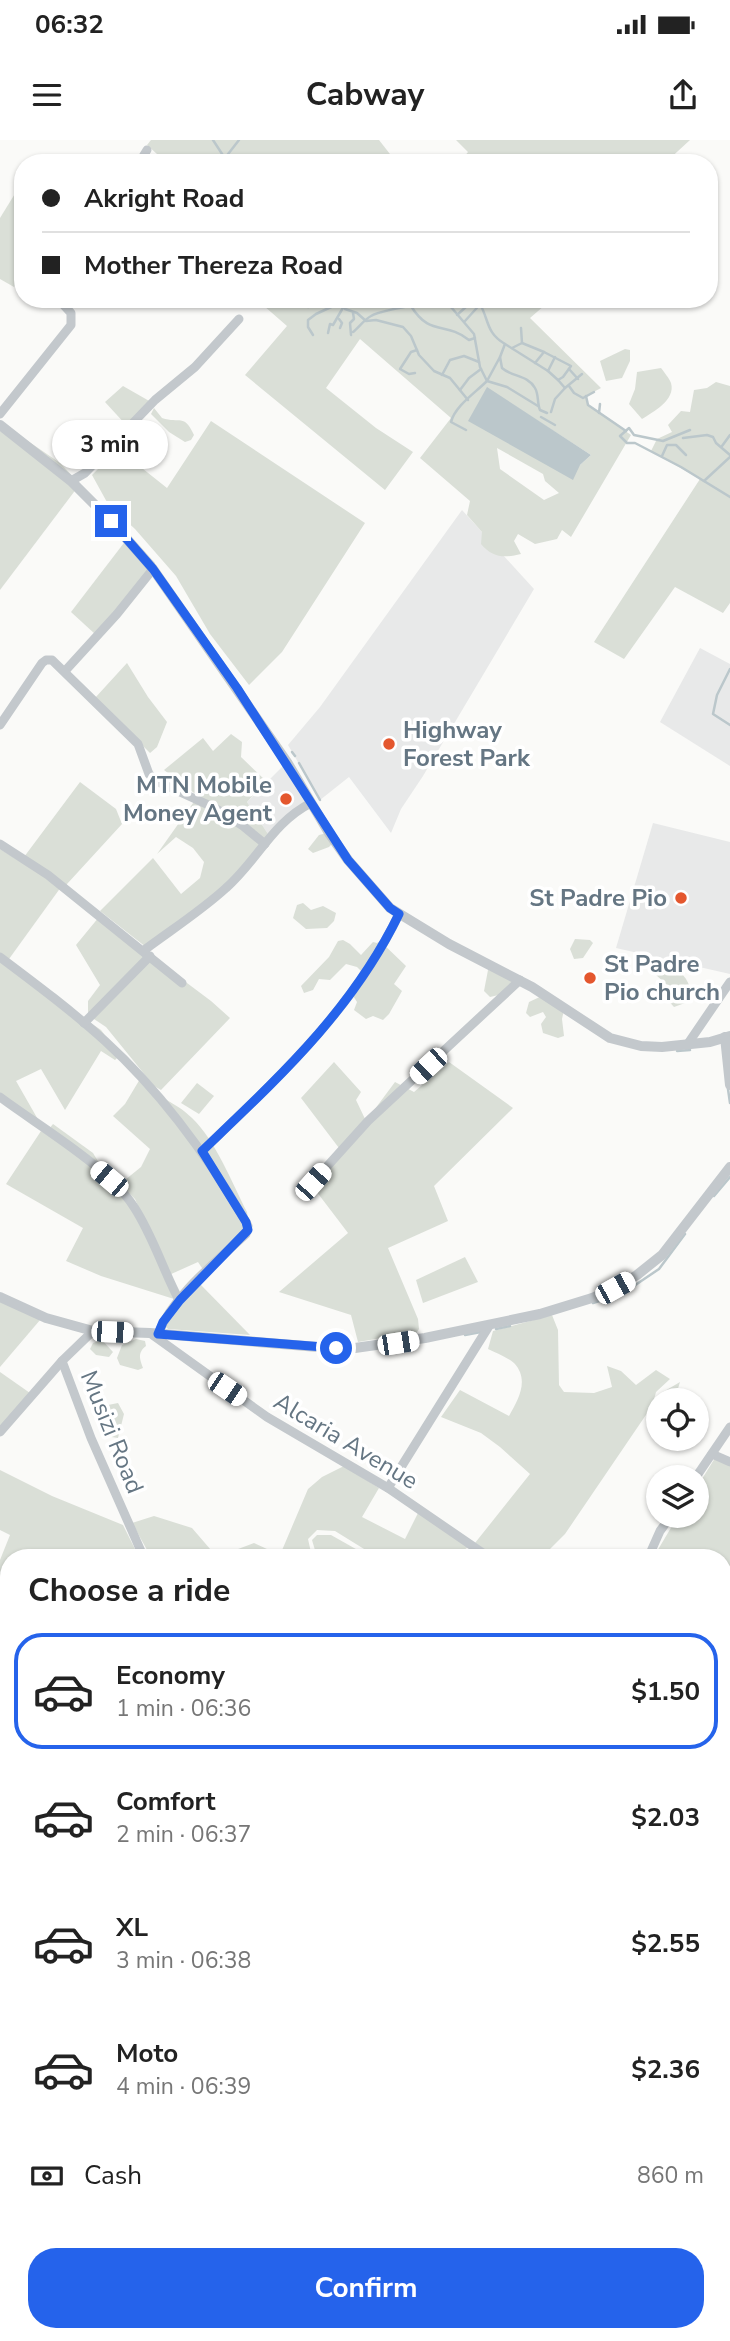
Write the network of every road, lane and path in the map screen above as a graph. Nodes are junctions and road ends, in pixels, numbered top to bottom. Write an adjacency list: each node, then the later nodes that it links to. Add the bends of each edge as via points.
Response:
1 (147, 150): 2 (street)
2 (145, 154)
3 (66, 308): 5 (street, via 71,325)
4 (239, 319): 7 (street, via 195,367 155,400 85,473)
5 (0, 414)
6 (0, 425): 7 (street)
7 (71, 481): 8 (street)
8 (153, 569): 9 (street); 11 (street)
9 (65, 671): 10 (street, via 52,660 42,663); 13 (street, via 138,744 156,781 222,811)
10 (0, 724)
11 (311, 803): 13 (street, via 284,821); 14 (street, via 348,860)
12 (0, 844): 15 (street, via 48,875)
13 (265, 844): 15 (street, via 225,889)
14 (399, 914): 17 (street); 25 (street, via 385,942 314,1041)
15 (147, 954): 19 (street); 20 (street)
16 (0, 957): 20 (street)
17 (520, 980): 22 (street, via 610,1038 641,1046); 27 (street, via 369,1121)
18 (730, 982): 22 (street)
19 (182, 983)
20 (84, 1023): 25 (street, via 160,1098)
21 (727, 1036): 22 (street); 23 (street)
22 (687, 1045)
23 (730, 1085)
24 (0, 1097): 29 (street, via 85,1159 133,1205)
25 (202, 1151): 29 (street, via 248,1226 246,1234)
26 (730, 1167): 30 (street, via 662,1255 638,1275 592,1298)
27 (313, 1182)
28 (0, 1297): 31 (street, via 46,1318)
29 (180, 1300): 32 (street)
30 (489, 1326): 32 (street, via 355,1348); 39 (street)
31 (93, 1331): 32 (street); 33 (street, Musizi Road)
32 (154, 1333): 39 (street, Alcaria Avenue, via 267,1417)
33 (62, 1361): 35 (street); 41 (street, Musizi Road)
34 (730, 1427): 36 (street)
35 (0, 1432)
36 (712, 1454): 37 (street); 38 (street)
37 (730, 1462)
38 (704, 1465)
39 (388, 1488): 42 (street, Alcaria Avenue)
40 (663, 1528): 43 (street)
41 (140, 1549)
42 (477, 1549)
43 (651, 1549)

